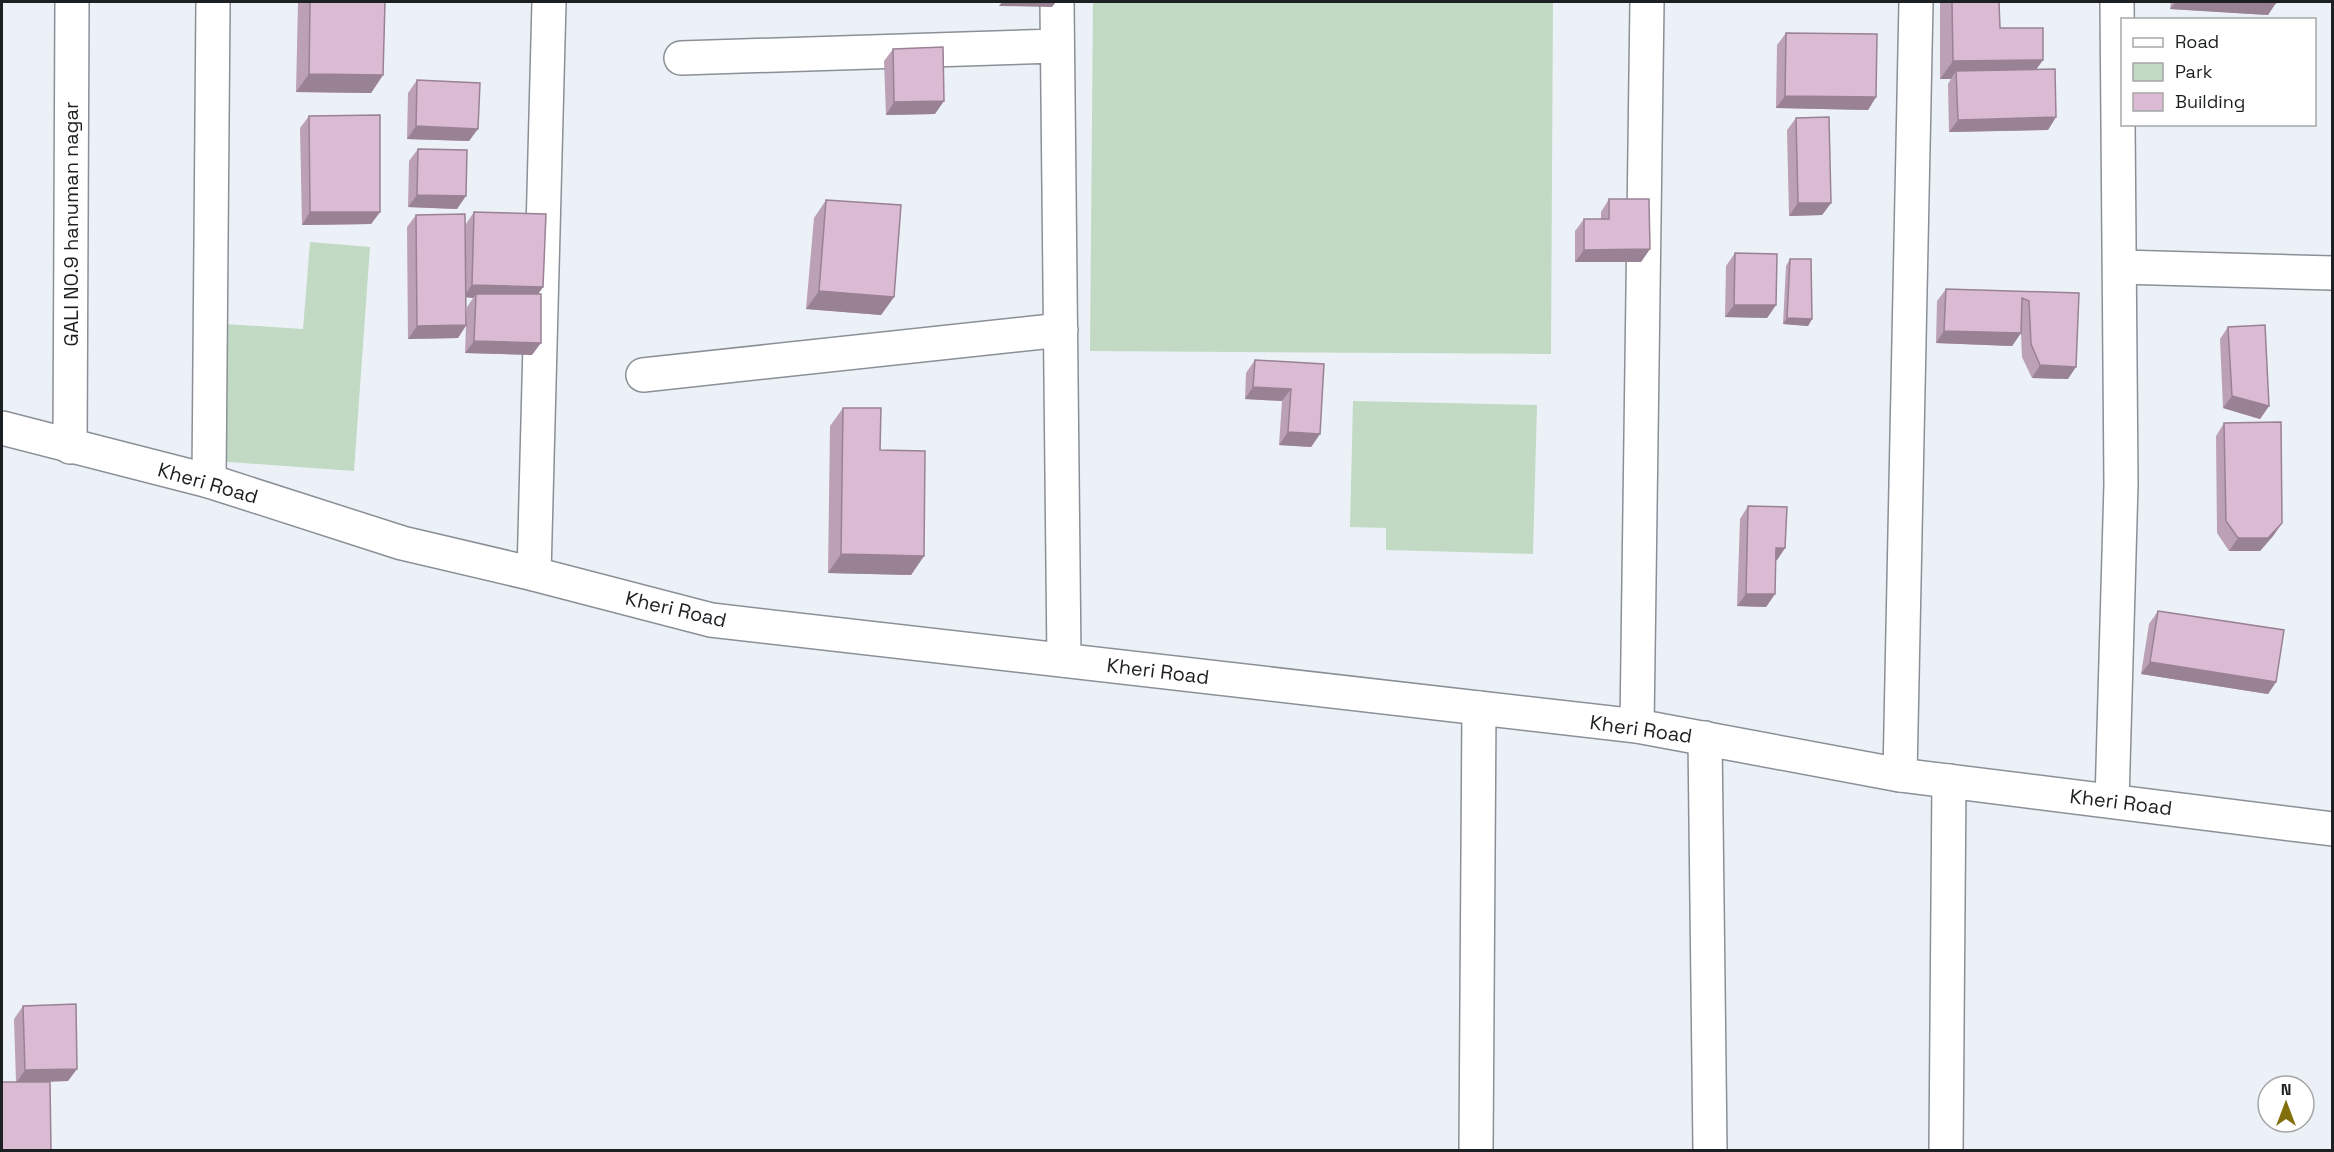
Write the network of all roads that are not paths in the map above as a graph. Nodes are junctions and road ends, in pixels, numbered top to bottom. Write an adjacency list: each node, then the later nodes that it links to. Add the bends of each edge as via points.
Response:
1 (72, 2): 15 (street, GALI NO.9 hanuman nagar)
2 (213, 2): 16 (street)
3 (549, 2): 17 (street)
4 (1057, 2): 8 (street)
5 (1647, 2): 20 (street)
6 (1916, 2): 22 (street)
7 (2117, 2): 10 (street)
8 (1056, 46): 9 (street); 12 (street)
9 (681, 58)
10 (2121, 267): 11 (street); 24 (street, via 2121,484)
11 (2332, 273)
12 (1061, 330): 13 (street); 18 (street)
13 (643, 375)
14 (2, 428): 15 (street, Kheri Road)
15 (70, 447): 16 (street, Kheri Road)
16 (209, 482): 17 (street, Kheri Road, via 402,543)
17 (534, 574): 18 (street, Kheri Road, via 711,620)
18 (1064, 660): 19 (street, Kheri Road)
19 (1479, 708): 20 (street, Kheri Road); 26 (street)
20 (1637, 726): 21 (street, Kheri Road)
21 (1705, 738): 22 (street, Kheri Road); 27 (street)
22 (1900, 775): 23 (street, Kheri Road)
23 (1949, 781): 24 (street, Kheri Road); 28 (street)
24 (2112, 801): 25 (street, Kheri Road)
25 (2332, 829)
26 (1476, 1150)
27 (1710, 1150)
28 (1946, 1150)

